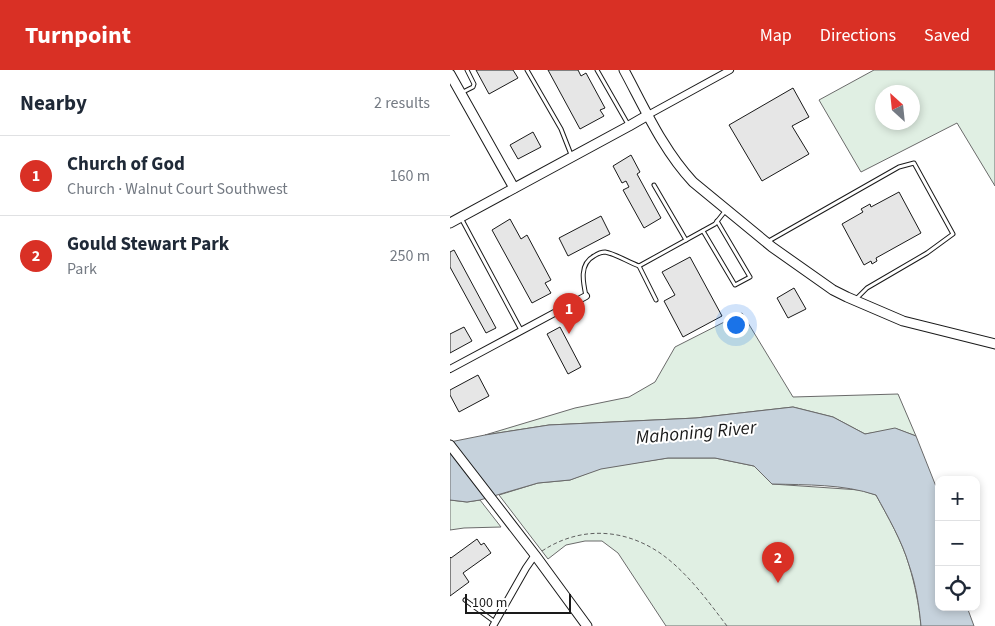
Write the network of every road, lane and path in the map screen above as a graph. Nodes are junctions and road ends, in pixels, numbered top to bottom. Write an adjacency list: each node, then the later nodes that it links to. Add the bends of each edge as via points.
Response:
1 (467, 70): 7 (lane, via 474,84)
2 (527, 70): 10 (lane, via 561,129)
3 (597, 70): 9 (lane)
4 (624, 70): 8 (street)
5 (730, 70): 8 (street)
6 (450, 74): 7 (street)
7 (461, 94): 12 (street)
8 (648, 115): 9 (street); 13 (street, via 682,171)
9 (629, 126): 10 (street)
10 (572, 157): 12 (street)
11 (654, 185): 18 (lane)
12 (514, 188): 14 (street)
13 (726, 210): 15 (lane); 19 (street)
14 (461, 217): 16 (street); 24 (lane)
15 (717, 221): 17 (lane); 17 (lane, via 750,277 735,285)
16 (450, 223)
17 (703, 231): 18 (lane)
18 (686, 240): 20 (lane)
19 (766, 242): 23 (street, via 833,290); 23 (lane, via 899,167 914,163 953,234 867,288)
20 (639, 266): 21 (lane, via 603,252 594,255 583,268); 22 (lane)
21 (586, 296): 24 (street)
22 (656, 300)
23 (854, 300): 25 (street, via 903,321)
24 (521, 330): 26 (street)
25 (995, 344)
26 (450, 369)
27 (450, 445): 28 (street)
28 (535, 555): 30 (street); 31 (street); 32 (path, via 560,540 590,533 618,535 644,543 681,570)
29 (465, 600): 30 (lane)
30 (494, 624)
31 (587, 626)
32 (728, 626)

